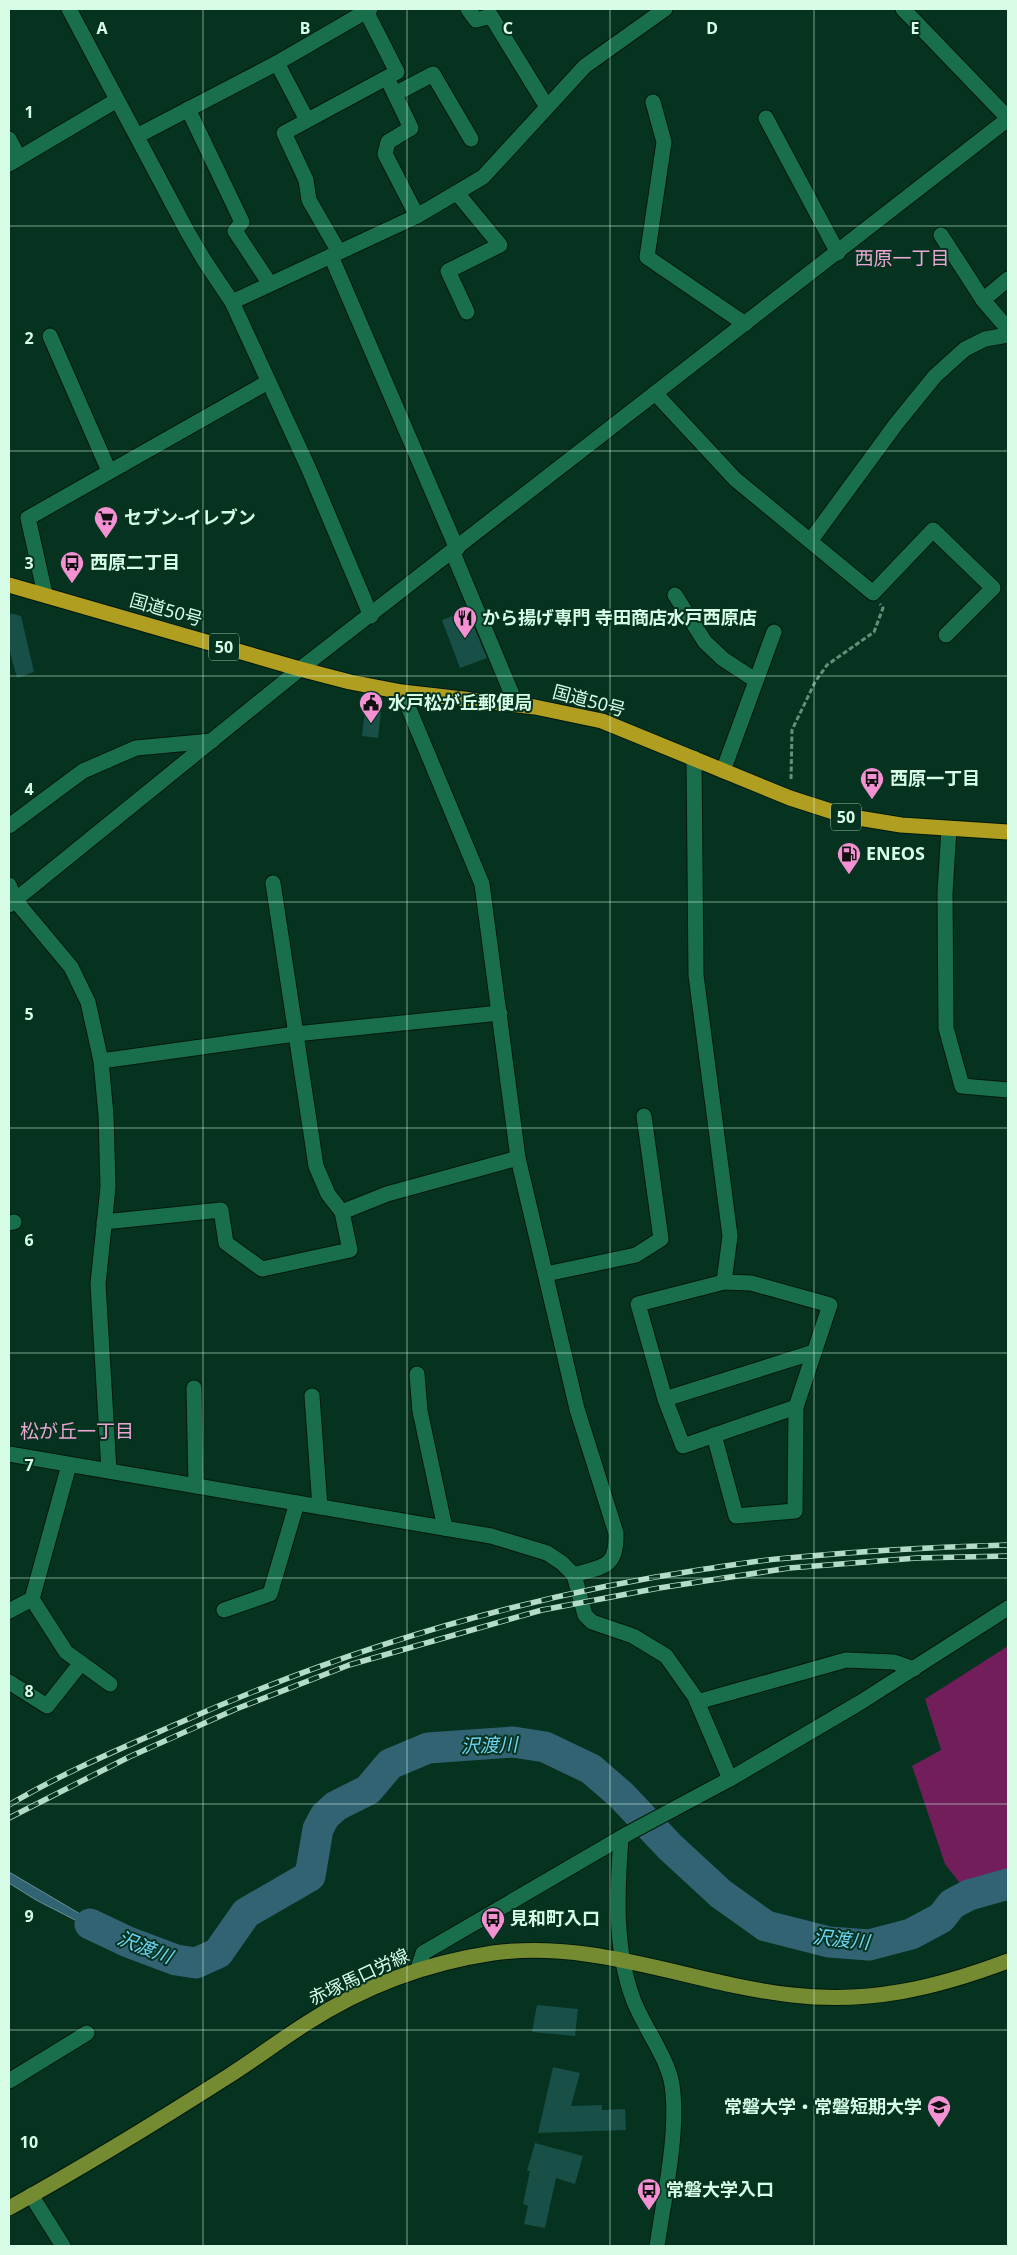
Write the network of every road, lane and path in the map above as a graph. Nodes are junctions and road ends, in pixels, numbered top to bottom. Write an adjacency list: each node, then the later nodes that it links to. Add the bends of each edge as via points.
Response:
1 (69, 9): 9 (street)
2 (468, 9): 11 (street, via 476,20 491,16)
3 (665, 9): 11 (street, via 585,66)
4 (903, 9): 14 (street)
5 (368, 10): 6 (street); 7 (street, via 398,72)
6 (277, 63): 12 (street); 15 (street)
7 (387, 78): 8 (street); 15 (street)
8 (395, 94): 18 (street, via 433,74); 21 (street, via 411,128 388,142 385,154)
9 (117, 100): 16 (street); 19 (street)
10 (653, 102): 30 (street, via 664,142 647,257)
11 (547, 107): 20 (street, via 483,177)
12 (188, 109): 16 (street); 26 (street, via 242,222 234,231)
13 (766, 118): 23 (street)
14 (1008, 118): 23 (street)
15 (307, 120): 24 (street, via 284,133)
16 (137, 136): 28 (street, via 200,253)
17 (9, 139): 19 (street)
18 (471, 139)
19 (14, 161)
20 (457, 192): 21 (street); 29 (street, via 500,245 448,271)
21 (417, 216): 24 (street)
22 (941, 234): 27 (street)
23 (838, 253): 30 (street)
24 (335, 254): 26 (street); 38 (street)
25 (1008, 279): 27 (street)
26 (270, 284): 28 (street)
27 (983, 300): 31 (street)
28 (232, 302): 34 (street)
29 (467, 312)
30 (745, 324): 35 (street)
31 (1008, 329)
32 (50, 336): 36 (street)
33 (1008, 336): 37 (street, via 985,339 966,349 934,376)
34 (268, 382): 36 (street); 43 (street)
35 (655, 393): 37 (street, via 734,479); 38 (street)
36 (109, 471): 41 (street, via 28,518)
37 (811, 540): 40 (street)
38 (455, 551): 43 (street); 49 (street)
39 (9, 585): 41 (highway, 国道50号 / 50)
40 (873, 593): 45 (street, via 933,530 993,588); 53 (path, via 883,608 874,632 827,665 792,730)
41 (44, 594): 46 (highway, 国道50号 / 50)
42 (675, 595): 47 (street, via 705,642 723,659)
43 (370, 616): 46 (street)
44 (774, 632): 47 (street)
45 (946, 634)
46 (300, 670): 48 (highway, 国道50号 / 50); 50 (street)
47 (755, 680): 52 (street)
48 (402, 692): 49 (highway, 国道50号 / 50); 60 (street, via 482,884)
49 (516, 704): 51 (highway, 国道50号 / 50, via 602,721)
50 (212, 741): 54 (street, via 136,748 83,771); 59 (street)
51 (694, 758): 52 (highway, 国道50号 / 50); 69 (street, via 696,975 730,1236)
52 (723, 771): 55 (highway, 国道50号 / 50, via 846,816)
53 (791, 779)
54 (9, 826)
55 (949, 829): 56 (highway, 国道50号 / 50); 63 (street, via 945,893 946,1028 962,1086)
56 (1008, 832)
57 (273, 883): 61 (street)
58 (9, 885): 59 (street)
59 (12, 902): 62 (street, via 71,967 88,1002)
60 (500, 1013): 61 (street); 65 (street)
61 (295, 1034): 62 (street); 66 (street, via 316,1166 328,1194)
62 (101, 1061): 67 (street, via 106,1115)
63 (1008, 1090)
64 (644, 1116): 68 (street, via 661,1239 636,1255)
65 (518, 1158): 66 (street, via 387,1194); 68 (street)
66 (342, 1212): 67 (street, via 350,1250 262,1269 226,1243 220,1210)
67 (104, 1222): 79 (street, via 98,1284)
68 (546, 1274): 84 (street, via 577,1409 616,1533 613,1558 603,1567)
69 (724, 1282): 70 (street, via 751,1283 830,1305); 74 (street, via 638,1304)
70 (814, 1352): 74 (street); 75 (street)
71 (417, 1374): 83 (street, via 420,1411)
72 (194, 1388): 80 (street)
73 (312, 1396): 82 (street)
74 (666, 1399): 76 (street, via 683,1446)
75 (796, 1407): 76 (street); 76 (street, via 795,1511 736,1516)
76 (714, 1435)
77 (9, 1454): 78 (street)
78 (69, 1465): 79 (street); 85 (street)
79 (109, 1472): 80 (street)
80 (196, 1486): 81 (street)
81 (297, 1503): 82 (street); 88 (street, via 270,1594)
82 (320, 1507): 83 (street)
83 (445, 1528): 84 (street, via 526,1545 547,1553)
84 (574, 1575): 93 (street, via 584,1615 592,1622 633,1636 666,1656)
85 (32, 1599): 87 (street); 89 (street, via 66,1652)
86 (1008, 1608): 90 (street)
87 (9, 1610)
88 (224, 1610)
89 (81, 1663): 91 (street, via 47,1706); 92 (street)
90 (914, 1668): 93 (street, via 894,1662 846,1660); 94 (street)
91 (9, 1682)
92 (110, 1684)
93 (697, 1702): 94 (street)
94 (730, 1778): 95 (street)
95 (625, 1835): 96 (street, via 618,1903); 98 (street, via 423,1953)
96 (622, 1959): 97 (main road, 赤塚馬口労線, via 750,1988 826,1997 919,1990); 98 (main road, 赤塚馬口労線, via 569,1952 495,1953); 104 (street, via 638,2012 672,2082 673,2131)
97 (1008, 1961)
98 (418, 1969): 101 (main road, 赤塚馬口労線, via 352,1998 309,2022)
99 (87, 2033): 100 (street)
100 (9, 2082)
101 (32, 2196): 102 (main road, 赤塚馬口労線); 103 (street)
102 (9, 2208)
103 (63, 2246)
104 (657, 2246)

